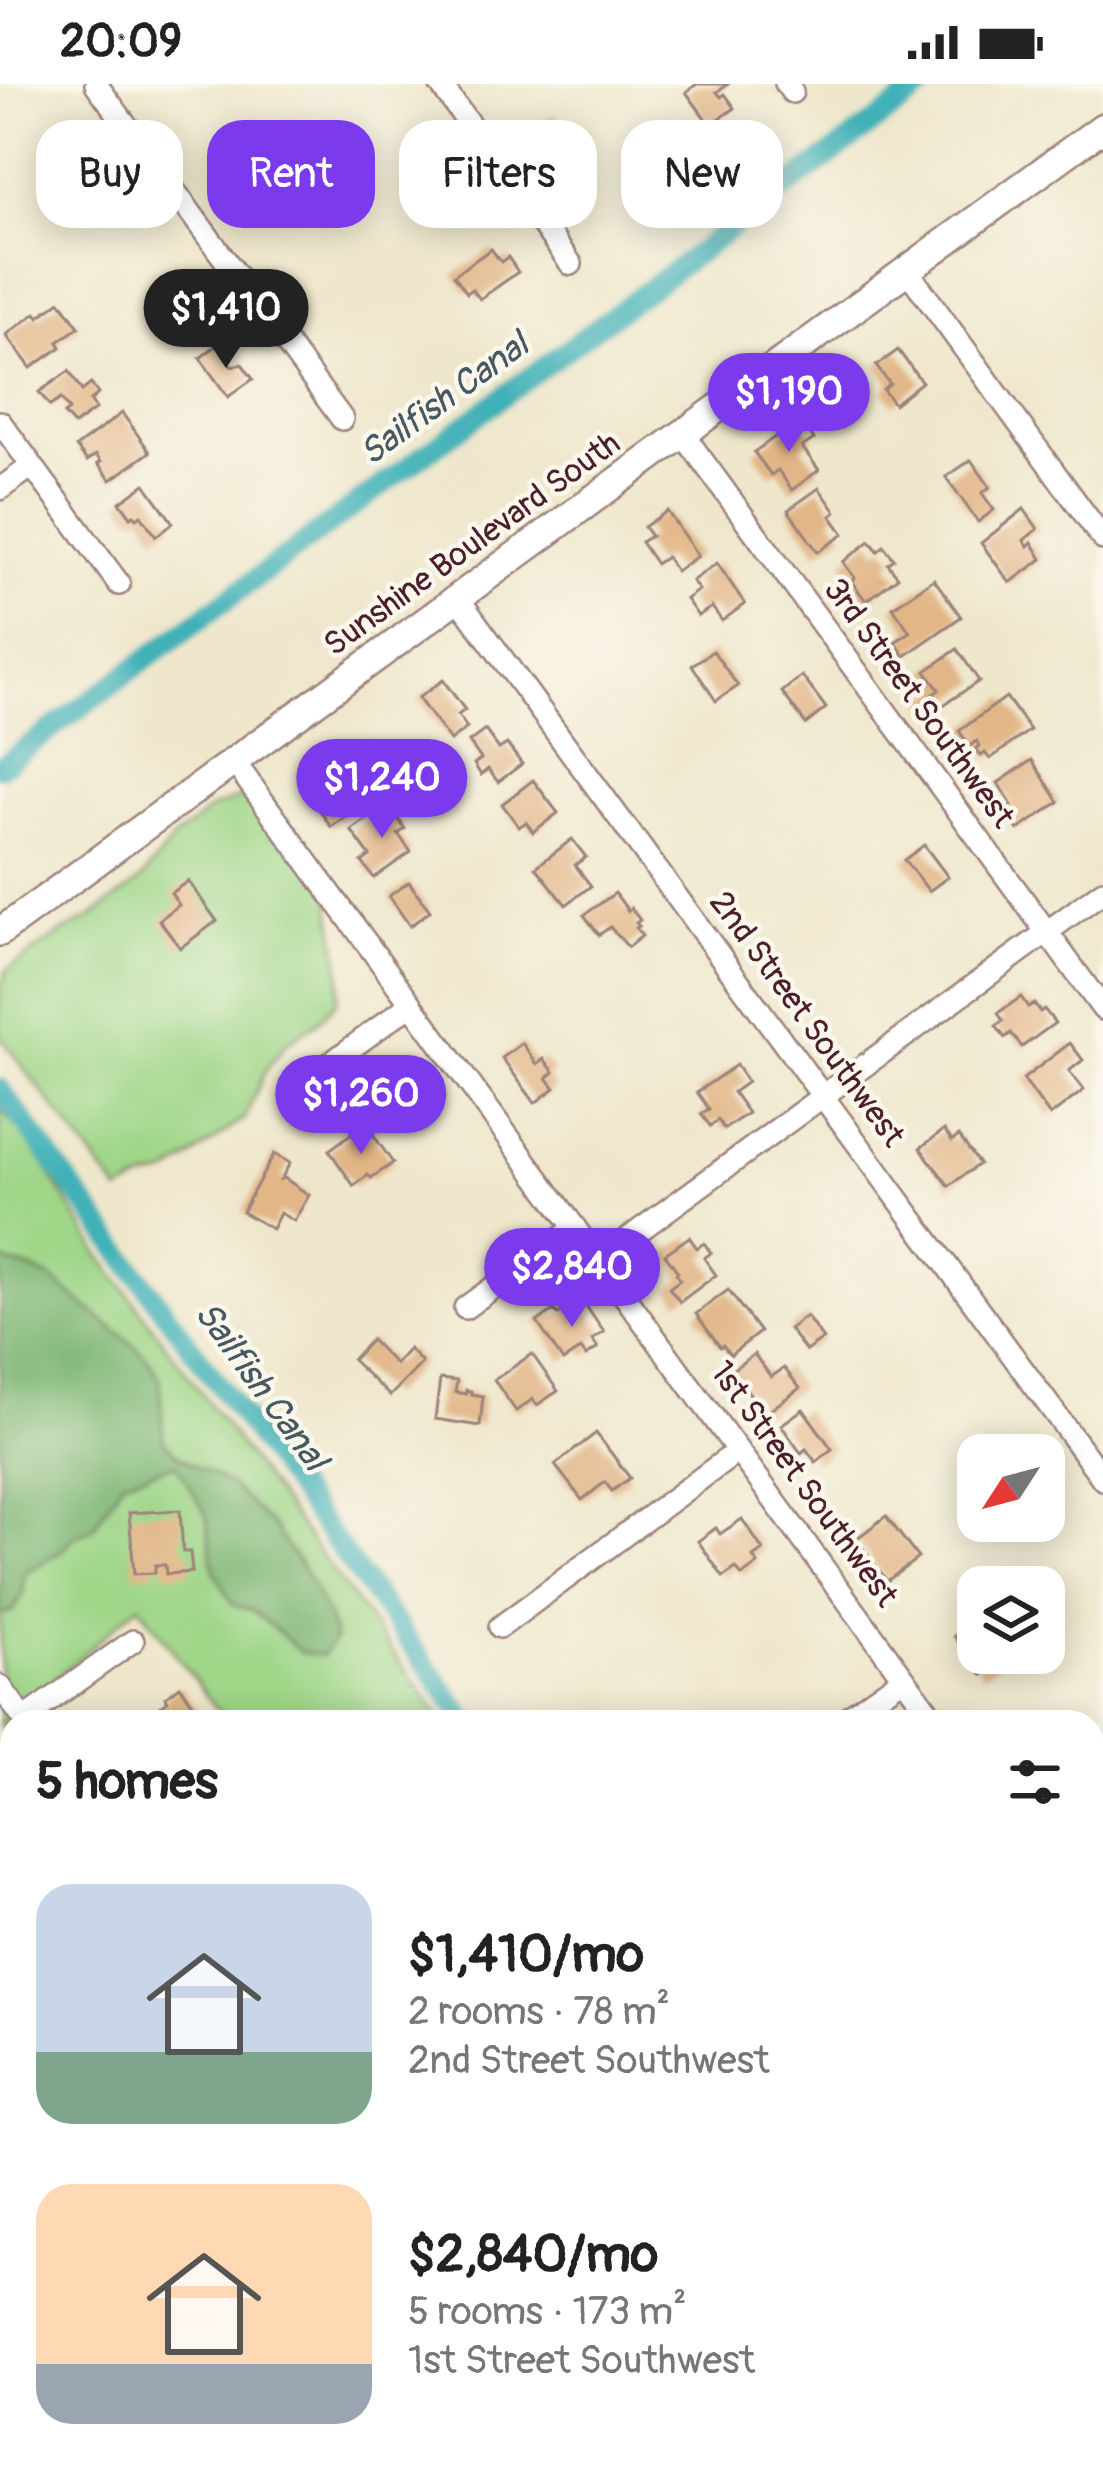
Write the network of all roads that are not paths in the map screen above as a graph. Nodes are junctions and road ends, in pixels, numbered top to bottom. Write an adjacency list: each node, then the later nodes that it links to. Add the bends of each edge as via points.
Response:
1 (96, 84): 6 (street)
2 (440, 84): 4 (street)
3 (1103, 128): 5 (street, Sunshine Boulevard South)
4 (571, 264)
5 (907, 270): 8 (street, Sunshine Boulevard South); 11 (street)
6 (342, 419)
7 (0, 422): 9 (street)
8 (683, 434): 13 (street, Sunshine Boulevard South); 17 (street, 3rd Street Southwest)
9 (32, 466): 10 (street); 12 (street)
10 (0, 490)
11 (1103, 539)
12 (119, 584)
13 (458, 598): 14 (street, Sunshine Boulevard South); 21 (street, 2nd Street Southwest)
14 (235, 763): 16 (street, Sunshine Boulevard South); 18 (street, 1st Street Southwest)
15 (1103, 891): 17 (street)
16 (0, 932)
17 (1047, 932): 19 (street, 3rd Street Southwest); 21 (street)
18 (411, 1004): 20 (street); 22 (street, 1st Street Southwest)
19 (1103, 1009)
20 (305, 1082)
21 (822, 1096): 23 (street); 26 (street, 2nd Street Southwest)
22 (575, 1228): 23 (street, 1st Street Southwest); 24 (street)
23 (598, 1260): 25 (street, 1st Street Southwest)
24 (465, 1308)
25 (738, 1450): 27 (street); 29 (street, 1st Street Southwest)
26 (1103, 1479)
27 (500, 1627)
28 (133, 1641): 30 (street)
29 (903, 1678): 31 (street); 32 (street, 1st Street Southwest)
30 (40, 1710)
31 (858, 1710)
32 (927, 1710)

